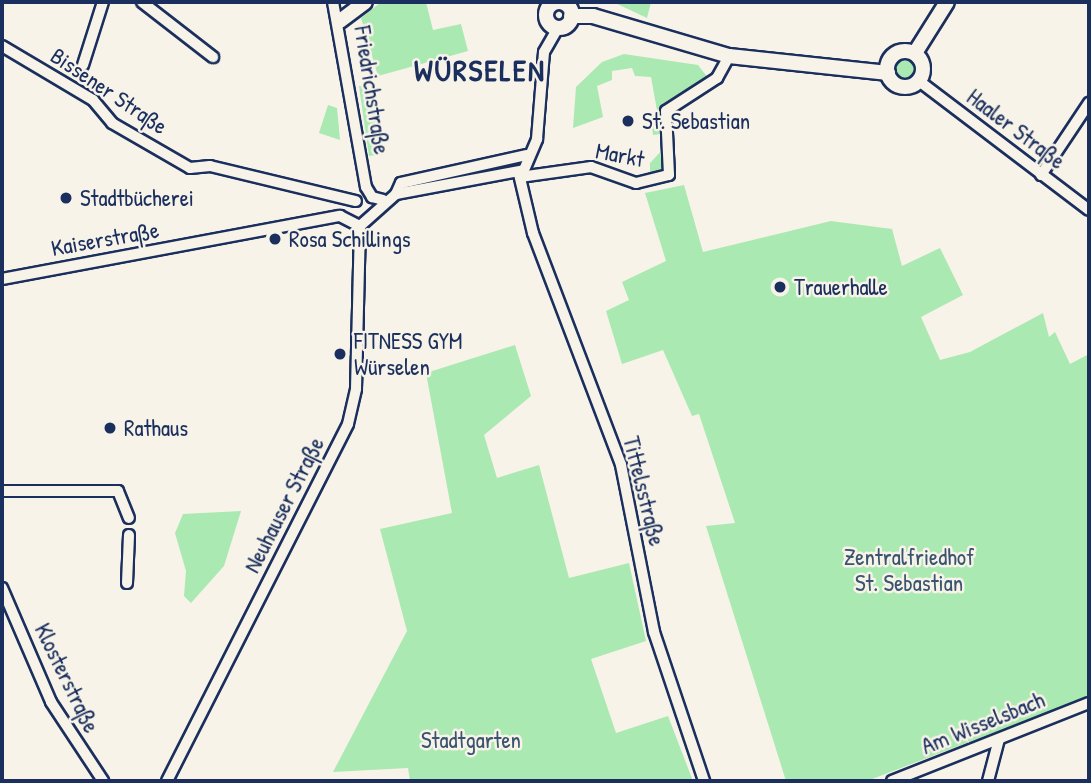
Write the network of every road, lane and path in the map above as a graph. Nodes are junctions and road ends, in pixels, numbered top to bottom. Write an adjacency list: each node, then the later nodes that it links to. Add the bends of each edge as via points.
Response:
1 (103, 2): 14 (street)
2 (142, 2): 13 (street)
3 (333, 2): 8 (street, Friedrichstraße)
4 (364, 2): 8 (street)
5 (947, 2): 11 (street)
6 (544, 5): 7 (street, via 563,3); 9 (street, via 547,21)
7 (571, 16): 9 (street); 12 (street, via 593,16)
8 (340, 21): 21 (street, Friedrichstraße)
9 (558, 28): 18 (street, via 544,52)
10 (2, 46): 24 (street, Bissener Straße, via 93,100 112,123 190,168 210,166 259,182)
11 (915, 53): 15 (street, via 897,52); 16 (street, via 923,66)
12 (729, 56): 15 (street); 19 (street, Markt, via 717,78 666,111 669,175 636,183 590,167)
13 (213, 57)
14 (83, 65)
15 (888, 74): 16 (street, via 904,87)
16 (919, 81): 20 (street, Haaler Straße)
17 (1089, 103): 20 (street)
18 (528, 158): 19 (street); 22 (street, Markt, via 401,183)
19 (520, 175): 22 (street, Markt); 38 (street, Tittelsstraße, via 537,247 621,465 654,632)
20 (1041, 175): 25 (street, Haaler Straße)
21 (366, 187): 23 (street, via 372,197); 24 (street)
22 (396, 194): 23 (street, Markt)
23 (383, 200): 27 (street, Markt)
24 (356, 201): 26 (street)
25 (1089, 210)
26 (340, 216): 27 (street); 28 (street, Kaiserstraße)
27 (360, 226): 37 (street, Neuhauser Straße, via 356,389 348,424)
28 (2, 278)
29 (2, 491): 30 (street, via 118,491)
30 (129, 518)
31 (129, 535): 32 (street)
32 (127, 583)
33 (2, 588): 36 (street, Klosterstraße, via 51,702)
34 (1089, 703): 35 (street, Am Wisselsbach)
35 (999, 739): 39 (street, Am Wisselsbach); 40 (street)
36 (103, 781)
37 (167, 781)
38 (704, 781)
39 (892, 781)
40 (988, 781)

